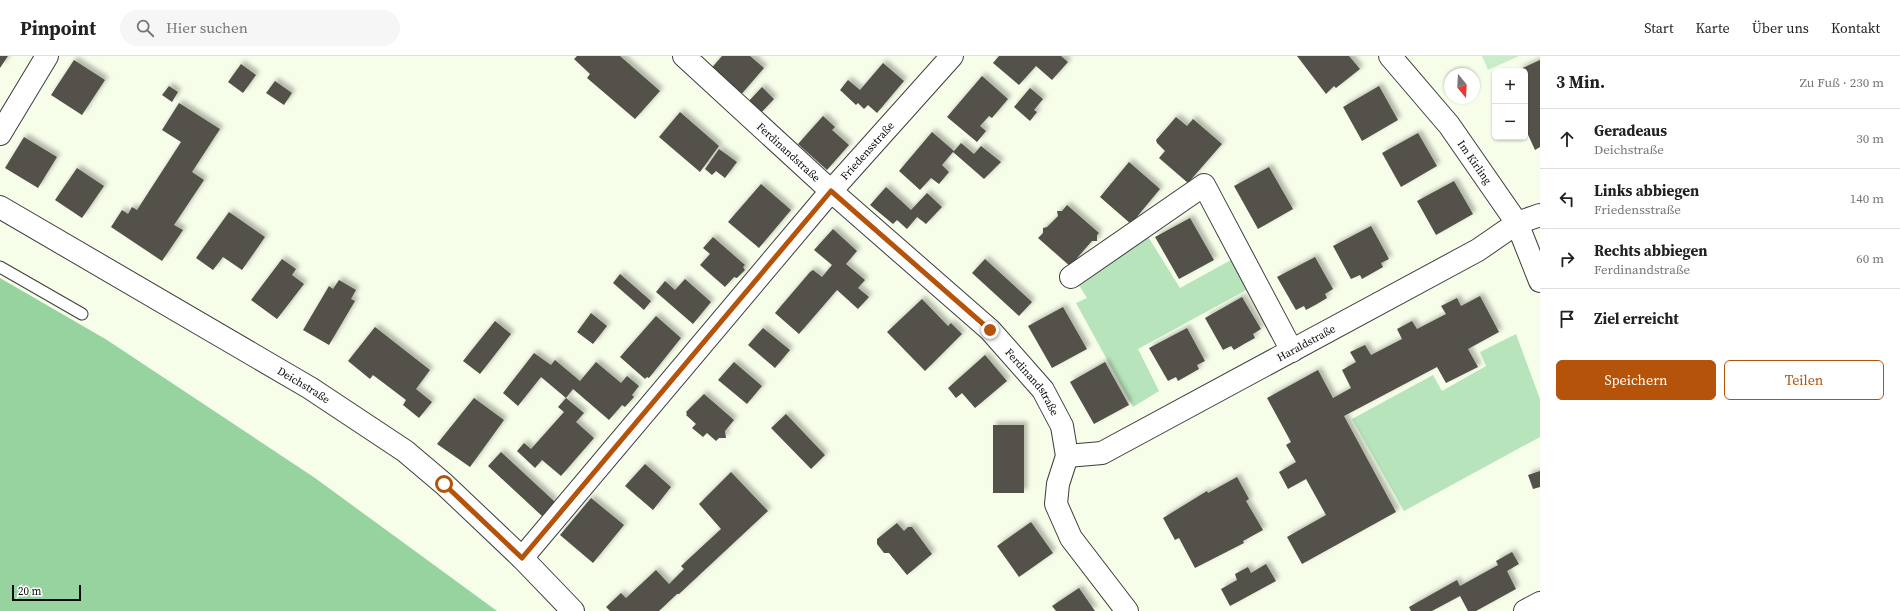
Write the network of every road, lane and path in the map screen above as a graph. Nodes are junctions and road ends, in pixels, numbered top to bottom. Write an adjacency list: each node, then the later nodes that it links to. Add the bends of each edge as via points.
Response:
1 (47, 56): 5 (street)
2 (684, 56): 6 (street, Ferdinandstraße)
3 (952, 56): 6 (street, Friedensstraße)
4 (1390, 56): 9 (street, Im Kirling, via 1449,125)
5 (0, 134)
6 (831, 191): 15 (street, Ferdinandstraße, via 990,330 1011,352 1043,390 1062,426); 16 (street, Friedensstraße)
7 (0, 207): 16 (street, Deichstraße, via 310,388 355,417 405,451)
8 (1540, 215): 9 (street, Haraldstraße)
9 (1517, 223): 12 (street, Im Kirling); 14 (street, Haraldstraße, via 1478,250)
10 (0, 266): 13 (lane)
11 (1071, 277): 14 (street, via 1204,185)
12 (1540, 281)
13 (82, 314)
14 (1292, 351): 15 (street, Haraldstraße, via 1102,453)
15 (1067, 456): 19 (street, Ferdinandstraße, via 1058,484 1056,504 1071,538)
16 (522, 558): 18 (street, Deichstraße)
17 (1540, 603): 20 (street)
18 (573, 611)
19 (1127, 611)
20 (1525, 611)

